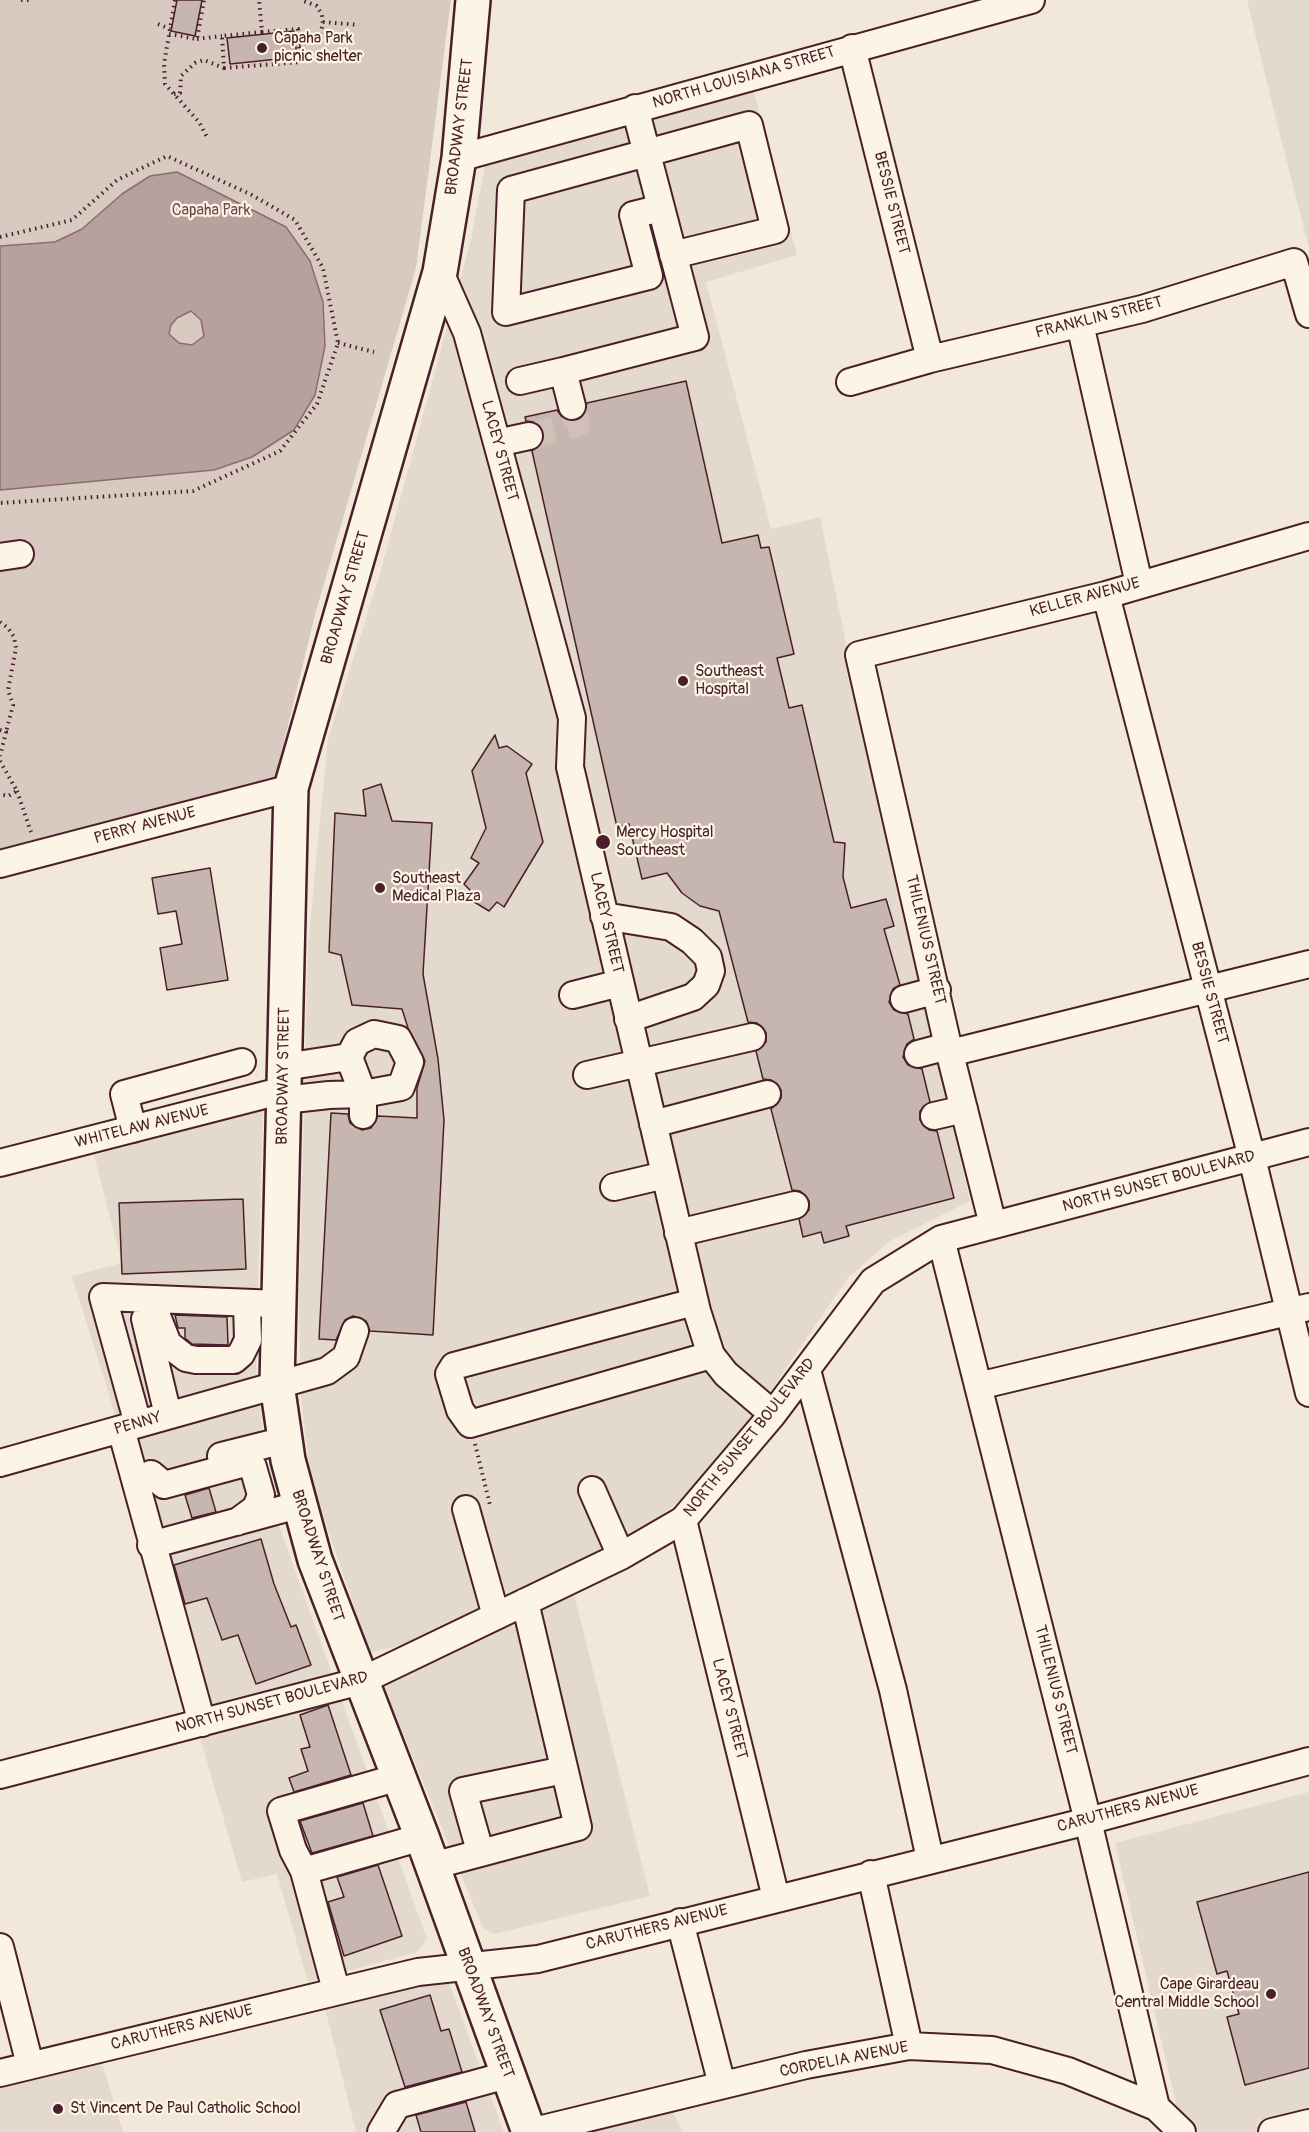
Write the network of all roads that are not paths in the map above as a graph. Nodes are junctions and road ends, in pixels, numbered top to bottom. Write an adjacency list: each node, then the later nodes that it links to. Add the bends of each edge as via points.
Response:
1 (473, 0): 6 (main road, BROADWAY STREET)
2 (1031, 0): 3 (street, NORTH LOUISIANA STREET)
3 (852, 48): 4 (street, NORTH LOUISIANA STREET); 12 (street, BESSIE STREET)
4 (635, 108): 5 (street); 6 (street, NORTH LOUISIANA STREET)
5 (646, 152): 7 (street); 7 (street, via 511,190 506,312 649,276 633,215); 8 (street, via 749,125 775,230)
6 (459, 158): 9 (main road, BROADWAY STREET)
7 (661, 208): 8 (street)
8 (674, 255): 13 (street, via 695,336)
9 (440, 272): 18 (street, LACEY STREET, via 467,333); 23 (main road, BROADWAY STREET)
10 (1309, 314): 11 (street, FRANKLIN STREET, via 1294,262)
11 (1080, 324): 12 (street, FRANKLIN STREET); 20 (street)
12 (930, 359): 15 (street, FRANKLIN STREET)
13 (572, 369): 14 (street); 16 (street)
14 (520, 381)
15 (850, 382)
16 (580, 405)
17 (529, 436): 18 (street)
18 (497, 444): 25 (street, LACEY STREET, via 572,718 570,767)
19 (1309, 536): 20 (street, KELLER AVENUE)
20 (1139, 585): 21 (street, KELLER AVENUE)
21 (1106, 595): 22 (street, KELLER AVENUE); 28 (street, BESSIE STREET)
22 (859, 655): 29 (street, THILENIUS STREET)
23 (291, 788): 24 (street, PERRY AVENUE); 40 (main road, BROADWAY STREET)
24 (0, 864)
25 (604, 916): 27 (street, LACEY STREET); 32 (street, via 671,927 708,957 711,971 706,985 693,997)
26 (1309, 964): 28 (street)
27 (620, 983): 30 (street); 32 (street, LACEY STREET)
28 (1208, 989): 34 (street); 48 (street, BESSIE STREET)
29 (937, 990): 31 (street); 34 (street, THILENIUS STREET)
30 (573, 995)
31 (904, 999)
32 (628, 1019): 38 (street, LACEY STREET)
33 (752, 1037): 38 (street)
34 (949, 1050): 35 (street); 43 (street, THILENIUS STREET)
35 (918, 1054)
36 (349, 1058): 40 (street); 42 (street); 42 (street, via 357,1042 374,1034 398,1039 410,1062 400,1087)
37 (242, 1062): 46 (street, via 124,1094)
38 (640, 1064): 39 (street); 45 (street, LACEY STREET)
39 (587, 1075)
40 (284, 1086): 42 (street); 46 (street, WHITELAW AVENUE); 59 (main road, BROADWAY STREET)
41 (767, 1094): 45 (street)
42 (363, 1105)
43 (964, 1109): 44 (street); 53 (street, THILENIUS STREET)
44 (934, 1116)
45 (653, 1124): 50 (street, LACEY STREET)
46 (133, 1129): 49 (street, WHITELAW AVENUE)
47 (1309, 1142): 48 (street, NORTH SUNSET BOULEVARD)
48 (1252, 1158): 53 (street, NORTH SUNSET BOULEVARD); 60 (street, BESSIE STREET)
49 (0, 1163)
50 (665, 1175): 51 (street); 54 (street, LACEY STREET)
51 (614, 1187)
52 (795, 1205): 54 (street)
53 (993, 1225): 55 (street, NORTH SUNSET BOULEVARD)
54 (678, 1233): 57 (street, LACEY STREET)
55 (941, 1239): 63 (street, NORTH SUNSET BOULEVARD, via 873,1281); 65 (street, THILENIUS STREET)
56 (148, 1299): 58 (street); 58 (street, via 168,1344 186,1358 196,1360 234,1360 241,1354 248,1340); 68 (street); 69 (street, via 103,1297)
57 (694, 1302): 62 (street, LACEY STREET); 62 (street, via 454,1366 449,1374 460,1410 470,1424)
58 (247, 1303): 59 (street)
59 (279, 1304): 64 (main road, BROADWAY STREET)
60 (1299, 1309): 65 (street); 66 (street, BESSIE STREET)
61 (355, 1331): 64 (street, PENNY, via 346,1357 327,1371)
62 (711, 1355): 67 (street, LACEY STREET, via 726,1374)
63 (807, 1370): 67 (street, NORTH SUNSET BOULEVARD); 91 (street, via 893,1690)
64 (277, 1384): 68 (street, PENNY); 70 (main road, BROADWAY STREET)
65 (978, 1386): 88 (street, THILENIUS STREET)
66 (1309, 1393)
67 (773, 1414): 76 (street, NORTH SUNSET BOULEVARD)
68 (168, 1415): 69 (street, PENNY)
69 (129, 1426): 71 (street, PENNY); 72 (street)
70 (285, 1440): 72 (street); 74 (main road, BROADWAY STREET)
71 (0, 1463)
72 (142, 1476): 77 (street, via 164,1485 245,1463 253,1467 261,1495 256,1508); 78 (street)
73 (592, 1490): 79 (street)
74 (298, 1505): 77 (street); 82 (main road, BROADWAY STREET)
75 (478, 1507): 81 (street)
76 (683, 1520): 79 (street, NORTH SUNSET BOULEVARD); 94 (street, LACEY STREET)
77 (237, 1522): 78 (street)
78 (151, 1545): 83 (street)
79 (621, 1556): 80 (street, NORTH SUNSET BOULEVARD)
80 (525, 1602): 81 (street, NORTH SUNSET BOULEVARD); 85 (street)
81 (496, 1616): 82 (street, NORTH SUNSET BOULEVARD)
82 (361, 1681): 83 (street, NORTH SUNSET BOULEVARD); 87 (main road, BROADWAY STREET)
83 (202, 1723): 86 (street, NORTH SUNSET BOULEVARD)
84 (1309, 1761): 88 (street, CARUTHERS AVENUE)
85 (564, 1770): 89 (street, via 578,1827); 89 (street, via 463,1791)
86 (0, 1775)
87 (399, 1777): 90 (main road, BROADWAY STREET); 92 (street, via 281,1811)
88 (1088, 1821): 91 (street, CARUTHERS AVENUE); 104 (street, THILENIUS STREET)
89 (480, 1851): 90 (street)
90 (427, 1852): 92 (street); 97 (main road, BROADWAY STREET)
91 (930, 1859): 93 (street, CARUTHERS AVENUE)
92 (304, 1871): 98 (street)
93 (871, 1874): 94 (street, CARUTHERS AVENUE); 99 (street)
94 (776, 1898): 95 (street, CARUTHERS AVENUE)
95 (680, 1922): 97 (street, CARUTHERS AVENUE, via 538,1959); 103 (street)
96 (0, 1947): 100 (street)
97 (468, 1969): 98 (street, CARUTHERS AVENUE, via 418,1972); 102 (main road, BROADWAY STREET)
98 (336, 1990): 100 (street, CARUTHERS AVENUE)
99 (909, 2046): 103 (street, CORDELIA AVENUE); 104 (street, CORDELIA AVENUE, via 992,2050 1068,2071)
100 (30, 2065): 101 (street, CARUTHERS AVENUE)
101 (0, 2073)
102 (507, 2075): 106 (street, via 397,2106); 107 (main road, BROADWAY STREET)
103 (722, 2085): 107 (street, CORDELIA AVENUE)
104 (1156, 2107): 108 (street)
105 (1309, 2123): 109 (street)
106 (381, 2132)
107 (529, 2132)
108 (1182, 2132)
109 (1272, 2132)

